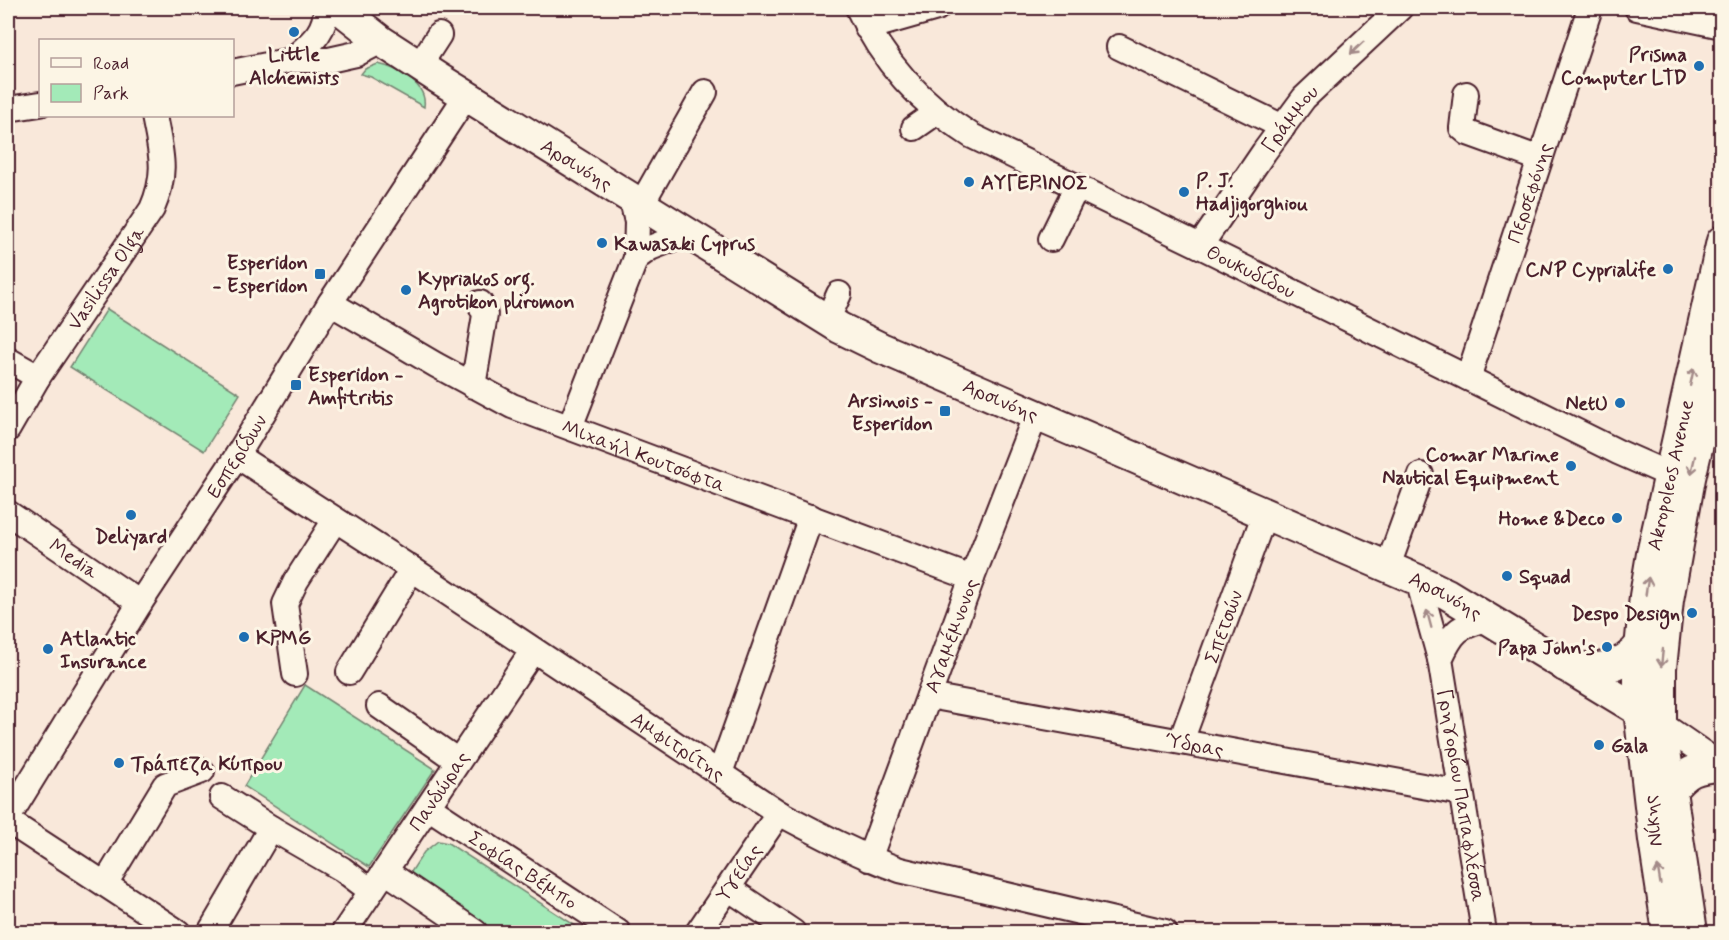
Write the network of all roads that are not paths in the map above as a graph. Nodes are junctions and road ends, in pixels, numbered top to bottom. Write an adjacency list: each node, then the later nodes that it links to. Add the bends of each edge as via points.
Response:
1 (326, 8): 12 (street, via 320,32)
2 (339, 8): 10 (main road, Αρσινόης)
3 (937, 8): 7 (street)
4 (1400, 8): 22 (street, Γράμμου, one-way to 22, via 1304,98)
5 (1590, 8): 24 (street, Περσεφόνης)
6 (1637, 8): 8 (street)
7 (862, 18): 20 (street, Θουκυδίδου, via 889,64)
8 (1722, 26)
9 (438, 35): 13 (street)
10 (381, 41): 12 (street, via 356,54 329,60); 13 (main road, Αρσινόης)
11 (1119, 47): 22 (street)
12 (292, 60): 14 (street)
13 (419, 66): 17 (main road, Αρσινόης)
14 (234, 72)
15 (705, 92): 26 (street)
16 (1466, 94): 24 (street, via 1462,128 1468,134)
17 (466, 96): 26 (main road, Αρσινόης); 33 (street, Εσπερίδων)
18 (39, 104): 19 (street)
19 (8, 108)
20 (937, 112): 23 (street); 25 (street, Θουκυδίδου, via 972,136)
21 (154, 117): 38 (street, Vasilissa Olga, via 163,174 152,209)
22 (1283, 127): 30 (street, Γράμμου)
23 (914, 128)
24 (1540, 159): 39 (street, Περσεφόνης)
25 (1077, 186): 28 (street); 30 (street, Θουκυδίδου)
26 (636, 200): 27 (main road, Αρσινόης); 31 (street)
27 (688, 233): 31 (street); 35 (main road, Αρσινόης)
28 (1051, 239)
29 (1722, 241): 45 (main road, Akropoleos Avenue, one-way to 29)
30 (1200, 246): 39 (street, Θουκυδίδου)
31 (636, 258): 42 (street)
32 (839, 294): 35 (street)
33 (330, 303): 40 (street, Μιχαήλ Κουτσόφτα); 44 (street, Εσπερίδων)
34 (480, 303): 40 (street, via 485,315)
35 (827, 321): 41 (main road, Αρσινόης)
36 (1722, 341): 65 (main road, Akropoleos Avenue, one-way to 65, via 1690,478)
37 (8, 360): 38 (street)
38 (38, 376): 43 (street, Vasilissa Olga)
39 (1468, 378): 45 (street, Θουκυδίδου)
40 (473, 386): 42 (street, Μιχαήλ Κουτσόφτα, via 512,406)
41 (1036, 414): 48 (main road, Αρσινόης); 53 (street, Αγαμέμνονος)
42 (570, 427): 49 (street, Μιχαήλ Κουτσόφτα)
43 (8, 429)
44 (237, 456): 50 (street, Αμφιτρίτης); 55 (street, Εσπερίδων)
45 (1668, 474): 57 (main road, Akropoleos Avenue, one-way to 45)
46 (1420, 475): 51 (street)
47 (8, 513): 55 (street, Media)
48 (1264, 513): 51 (main road, Αρσινόης); 66 (street, Σπετσών)
49 (811, 518): 53 (street, Μιχαήλ Κουτσόφτα); 70 (street)
50 (335, 520): 52 (street, Αμφιτρίτης); 62 (street, via 285,604)
51 (1388, 566): 54 (main road, Αρσινόης)
52 (412, 569): 58 (street, Αμφιτρίτης); 61 (street)
53 (972, 578): 63 (street, Αγαμέμνονος)
54 (1418, 580): 56 (main road, Αρσινόης); 59 (street, Γρηγορίου Παπαφλέσσα, one-way to 54)
55 (140, 603): 76 (street, Εσπερίδων)
56 (1488, 619): 59 (street, via 1459,628); 60 (main road, Αρσινόης)
57 (1641, 644): 60 (main road, via 1616,665 1591,669); 65 (main road, Akropoleos Avenue)
58 (533, 650): 67 (street, Πανδώρας); 70 (street, Αμφιτρίτης)
59 (1440, 659): 72 (street, Γρηγορίου Παπαφλέσσα)
60 (1565, 666): 65 (main road, Αρσινόης)
61 (349, 672)
62 (295, 674)
63 (929, 696): 66 (street, Ύδρας); 78 (street, Αγαμέμνονος)
64 (379, 706): 67 (street)
65 (1650, 717): 68 (street, Αρσινόης); 71 (main road, Νίκης); 92 (main road, Νίκης, one-way to 65, via 1654,840)
66 (1181, 741): 72 (street, Ύδρας)
67 (458, 761): 74 (street, Πανδώρας)
68 (1722, 766): 71 (main road, via 1690,772)
69 (202, 771): 80 (street, via 165,785)
70 (720, 773): 75 (street, Αμφιτρίτης)
71 (1670, 792): 93 (main road, Νίκης)
72 (1461, 793): 91 (street, Γρηγορίου Παπαφλέσσα)
73 (222, 797): 77 (street)
74 (428, 807): 79 (street, Πανδώρας); 87 (street, Σοφίας Βέμπο)
75 (779, 813): 78 (street, Αμφιτρίτης); 81 (street, Υγείας)
76 (8, 820): 80 (street)
77 (271, 828): 82 (street, via 342,869); 84 (street)
78 (869, 859): 90 (street, Αμφιτρίτης, via 920,875)
79 (385, 872): 82 (street, Πανδώρας); 86 (street)
80 (105, 884): 83 (street)
81 (728, 888): 88 (street, Υγείας); 89 (street)
82 (371, 891): 85 (street, Πανδώρας)
83 (176, 932)
84 (210, 933)
85 (344, 933)
86 (475, 933)
87 (618, 933)
88 (698, 933)
89 (793, 933)
90 (1165, 933)
91 (1484, 933)
92 (1668, 933)
93 (1692, 933)

